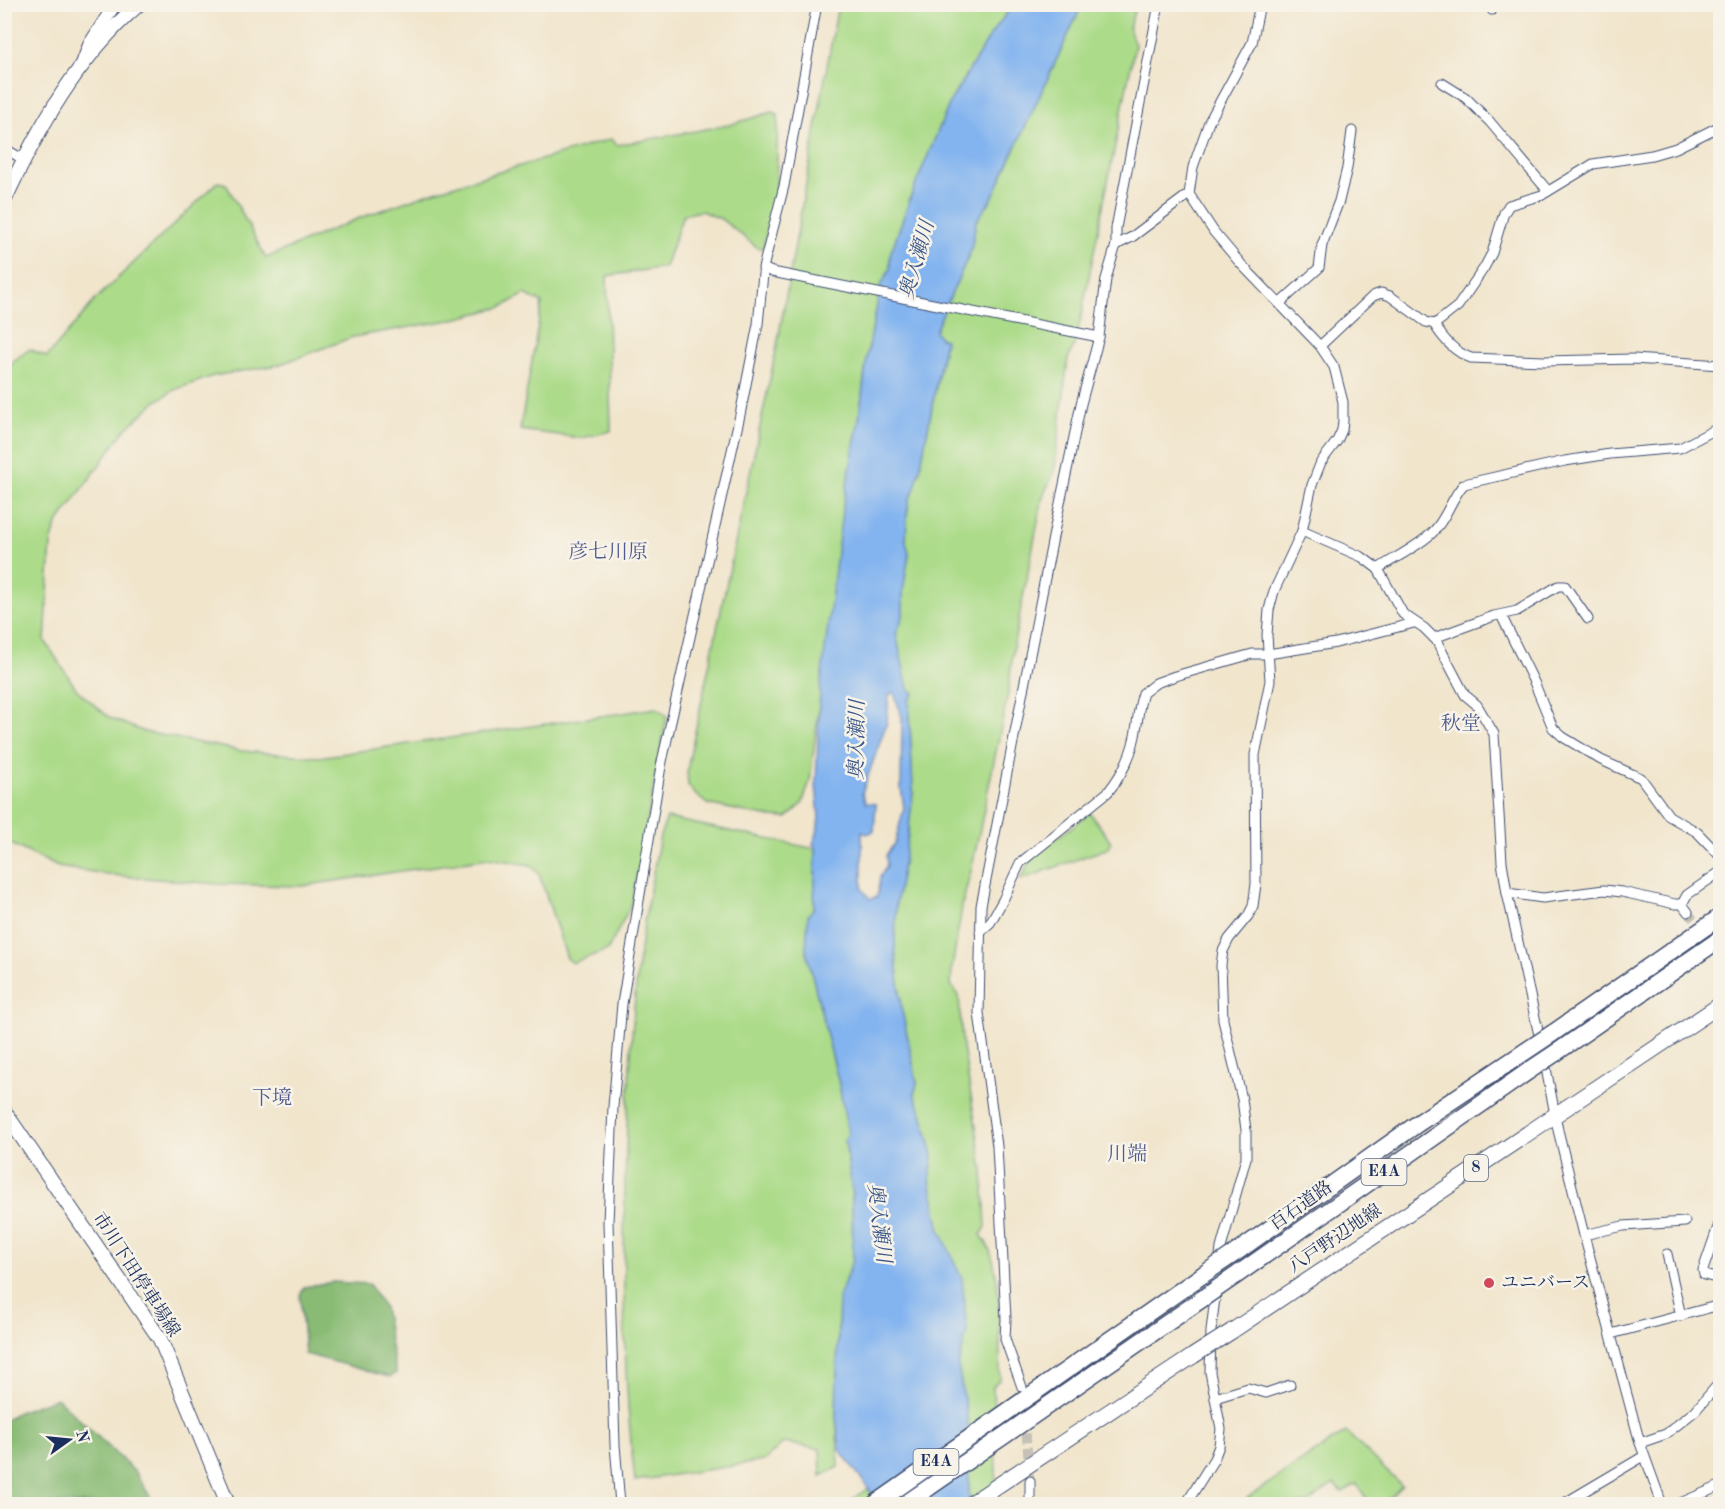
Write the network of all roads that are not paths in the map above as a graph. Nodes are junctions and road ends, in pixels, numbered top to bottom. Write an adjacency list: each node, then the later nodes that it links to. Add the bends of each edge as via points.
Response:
1 (115, 4): 6 (street, via 89,45)
2 (139, 4): 6 (main road)
3 (817, 4): 16 (street)
4 (1159, 4): 15 (street)
5 (1260, 4): 13 (street, via 1252,43 1209,122 1193,167)
6 (80, 68): 11 (main road, via 64,88)
7 (1442, 83): 12 (street, via 1466,98 1490,122)
8 (1720, 126): 12 (street, via 1676,148 1593,164)
9 (1352, 131): 17 (street, via 1347,168 1322,245 1319,268)
10 (4, 148): 11 (street)
11 (24, 160): 14 (main road)
12 (1548, 191): 18 (street, via 1509,205 1484,268 1450,315)
13 (1189, 195): 15 (street); 17 (street, via 1241,264)
14 (4, 201)
15 (1116, 245): 19 (street)
16 (767, 270): 19 (street); 58 (street, via 740,416 661,766 622,1004 608,1222)
17 (1280, 303): 20 (street)
18 (1434, 324): 20 (street, via 1382,293 1373,296); 21 (street, via 1460,354 1471,358 1634,359)
19 (1095, 336): 36 (street, via 983,895)
20 (1320, 346): 23 (street, via 1334,367 1343,402 1343,422 1337,441 1321,462 1312,485)
21 (1720, 365)
22 (1720, 427): 24 (street, via 1680,447 1565,461 1464,484 1432,532)
23 (1302, 531): 24 (street, via 1362,557); 29 (street, via 1274,591)
24 (1378, 569): 27 (street, via 1396,604)
25 (1501, 615): 26 (street, via 1565,586); 28 (street); 30 (street, via 1553,728 1601,760 1641,777 1669,816 1697,832)
26 (1588, 619)
27 (1414, 623): 28 (street); 29 (street, via 1366,637)
28 (1434, 638): 32 (street, via 1465,695 1477,705 1494,734)
29 (1268, 654): 36 (street, via 1252,654 1175,676 1143,693 1135,737 1117,780 1108,792 1020,863 1004,900); 52 (street, via 1270,681 1255,755 1253,906 1229,939 1221,965 1223,1020 1242,1099 1246,1158 1221,1248 1209,1372)
30 (1720, 856)
31 (1720, 872): 33 (street, via 1687,895)
32 (1507, 893): 33 (street, via 1543,898 1605,890); 40 (street)
33 (1682, 904): 34 (street)
34 (1688, 912)
35 (1720, 917): 59 (highway, 百石道路 / E4A, bridge)
36 (980, 932): 51 (street, via 979,1013 997,1146 1005,1339)
37 (1720, 939): 60 (highway, 百石道路 / E4A, bridge)
38 (1720, 1005): 40 (main road, 八戸野辺地線 / 8)
39 (4, 1111): 57 (main road, 市川下田停車場線, via 160,1339)
40 (1556, 1115): 43 (street); 61 (main road, 八戸野辺地線 / 8, bridge)
41 (1685, 1222): 43 (street, via 1623,1226)
42 (1719, 1224): 45 (street, via 1703,1270 1704,1275)
43 (1584, 1235): 48 (street)
44 (1667, 1254): 47 (street)
45 (1720, 1279)
46 (1720, 1305): 47 (street)
47 (1681, 1316): 48 (street)
48 (1611, 1334): 53 (street)
49 (1720, 1382): 53 (street, via 1695,1411 1666,1434)
50 (1290, 1385): 52 (street, via 1266,1393 1248,1388)
51 (1022, 1387)
52 (1215, 1398): 63 (street, via 1221,1429 1219,1446)
53 (1640, 1443): 54 (street)
54 (1644, 1456): 64 (street); 65 (street)
55 (1030, 1481): 62 (street)
56 (1720, 1486): 66 (street)
57 (228, 1504)
58 (620, 1504)
59 (875, 1504)
60 (904, 1504)
61 (970, 1504)
62 (1028, 1504)
63 (1186, 1504)
64 (1563, 1504)
65 (1662, 1504)
66 (1678, 1504)

